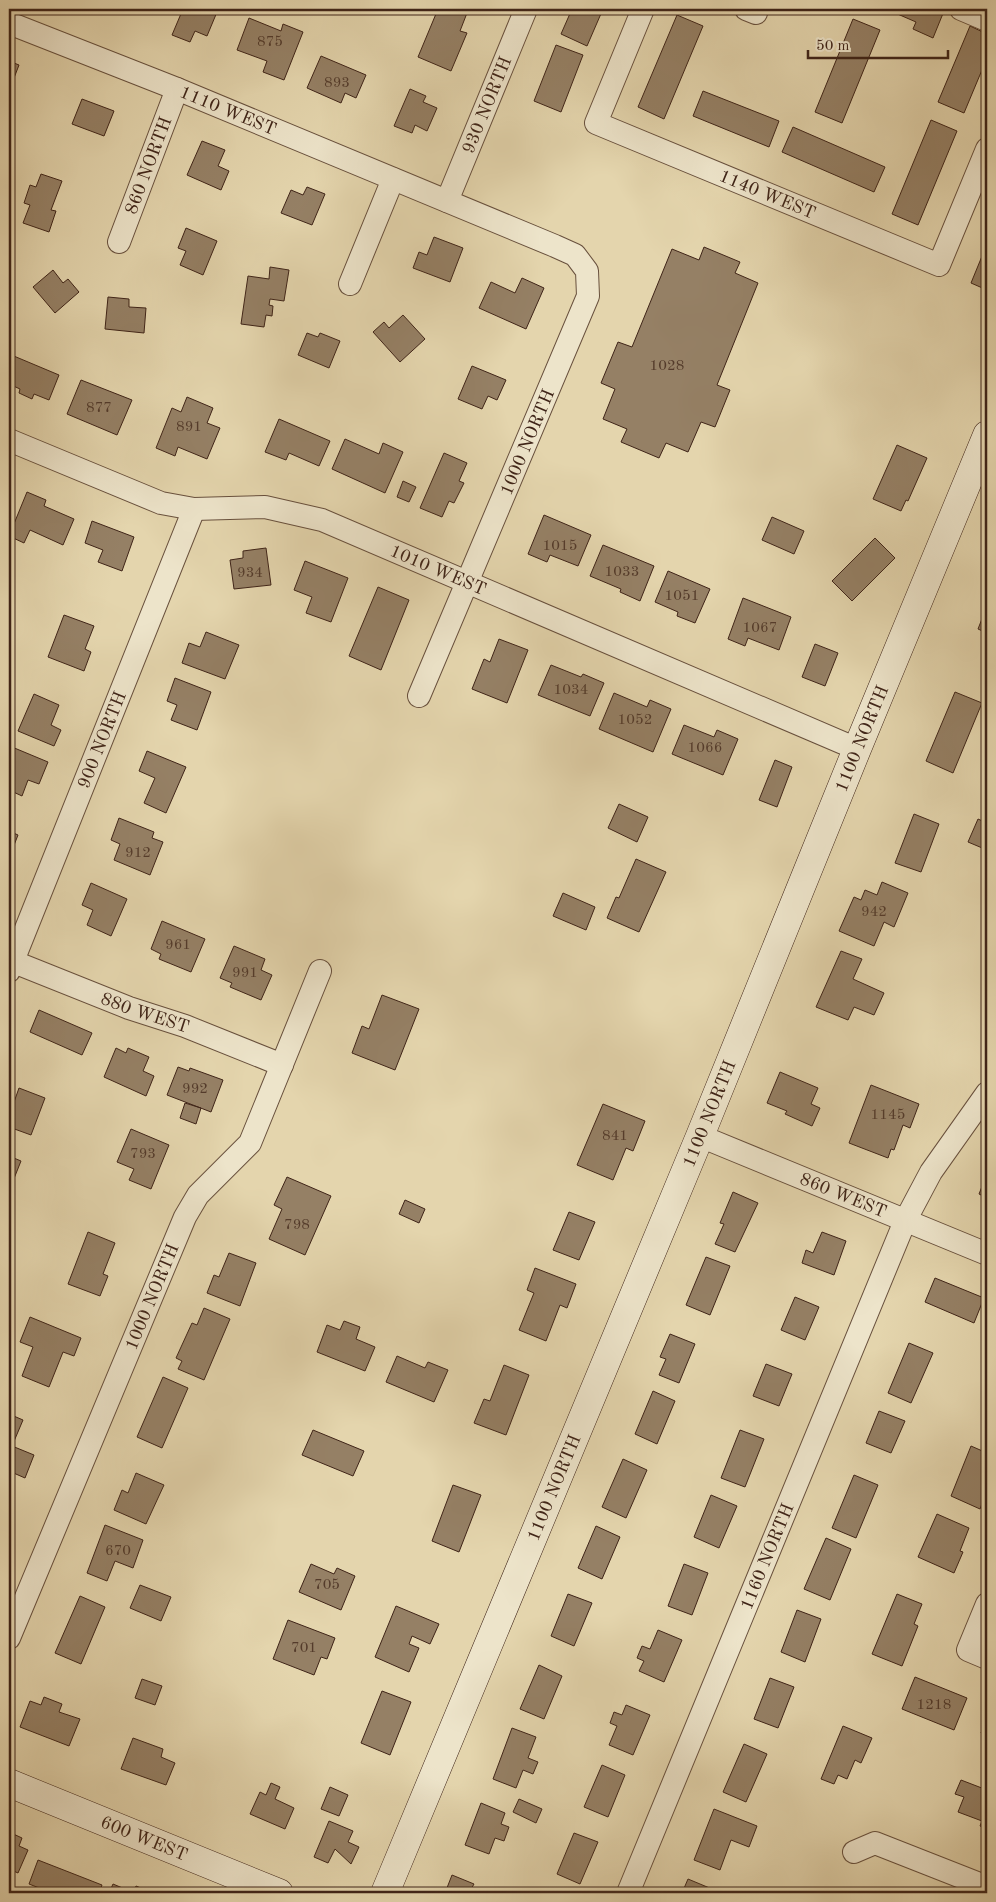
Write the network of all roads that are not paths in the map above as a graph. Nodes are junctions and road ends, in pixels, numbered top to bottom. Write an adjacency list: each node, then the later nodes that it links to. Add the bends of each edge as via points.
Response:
1 (526, 9): 9 (street, 930 NORTH)
2 (643, 9): 7 (street, 1140 WEST, via 596,123 939,265)
3 (961, 9): 4 (street)
4 (987, 20)
5 (9, 23): 6 (street, 1110 WEST)
6 (177, 89): 8 (street, 1110 WEST); 10 (street, 860 NORTH)
7 (987, 149)
8 (393, 179): 9 (street, 1110 WEST); 11 (street)
9 (447, 201): 15 (street, 1000 NORTH, via 574,255 587,271 588,296)
10 (119, 242)
11 (350, 284)
12 (987, 435): 17 (main road, 1100 NORTH)
13 (9, 440): 14 (street, 1010 WEST, via 160,503)
14 (194, 509): 15 (street, 1010 WEST, via 265,507 322,520); 18 (street, 900 NORTH)
15 (467, 581): 16 (street, 1000 NORTH); 17 (street, 1010 WEST)
16 (419, 696)
17 (857, 749): 22 (main road, 1100 NORTH)
18 (10, 964): 20 (street, 880 WEST, via 185,1026)
19 (320, 970): 20 (street, 1000 NORTH)
20 (282, 1066): 26 (street, 1000 NORTH, via 250,1143 198,1195 185,1217)
21 (987, 1093): 23 (street, 1160 NORTH, via 931,1172)
22 (700, 1136): 23 (street, 860 WEST); 32 (main road, 1100 NORTH)
23 (906, 1220): 24 (street, 860 WEST); 33 (street, 1160 NORTH)
24 (987, 1254)
25 (987, 1604): 27 (street)
26 (9, 1638)
27 (978, 1654)
28 (9, 1783): 31 (main road, 600 WEST)
29 (854, 1852): 30 (street, via 876,1843)
30 (987, 1887)
31 (279, 1893)
32 (385, 1893)
33 (628, 1893)

